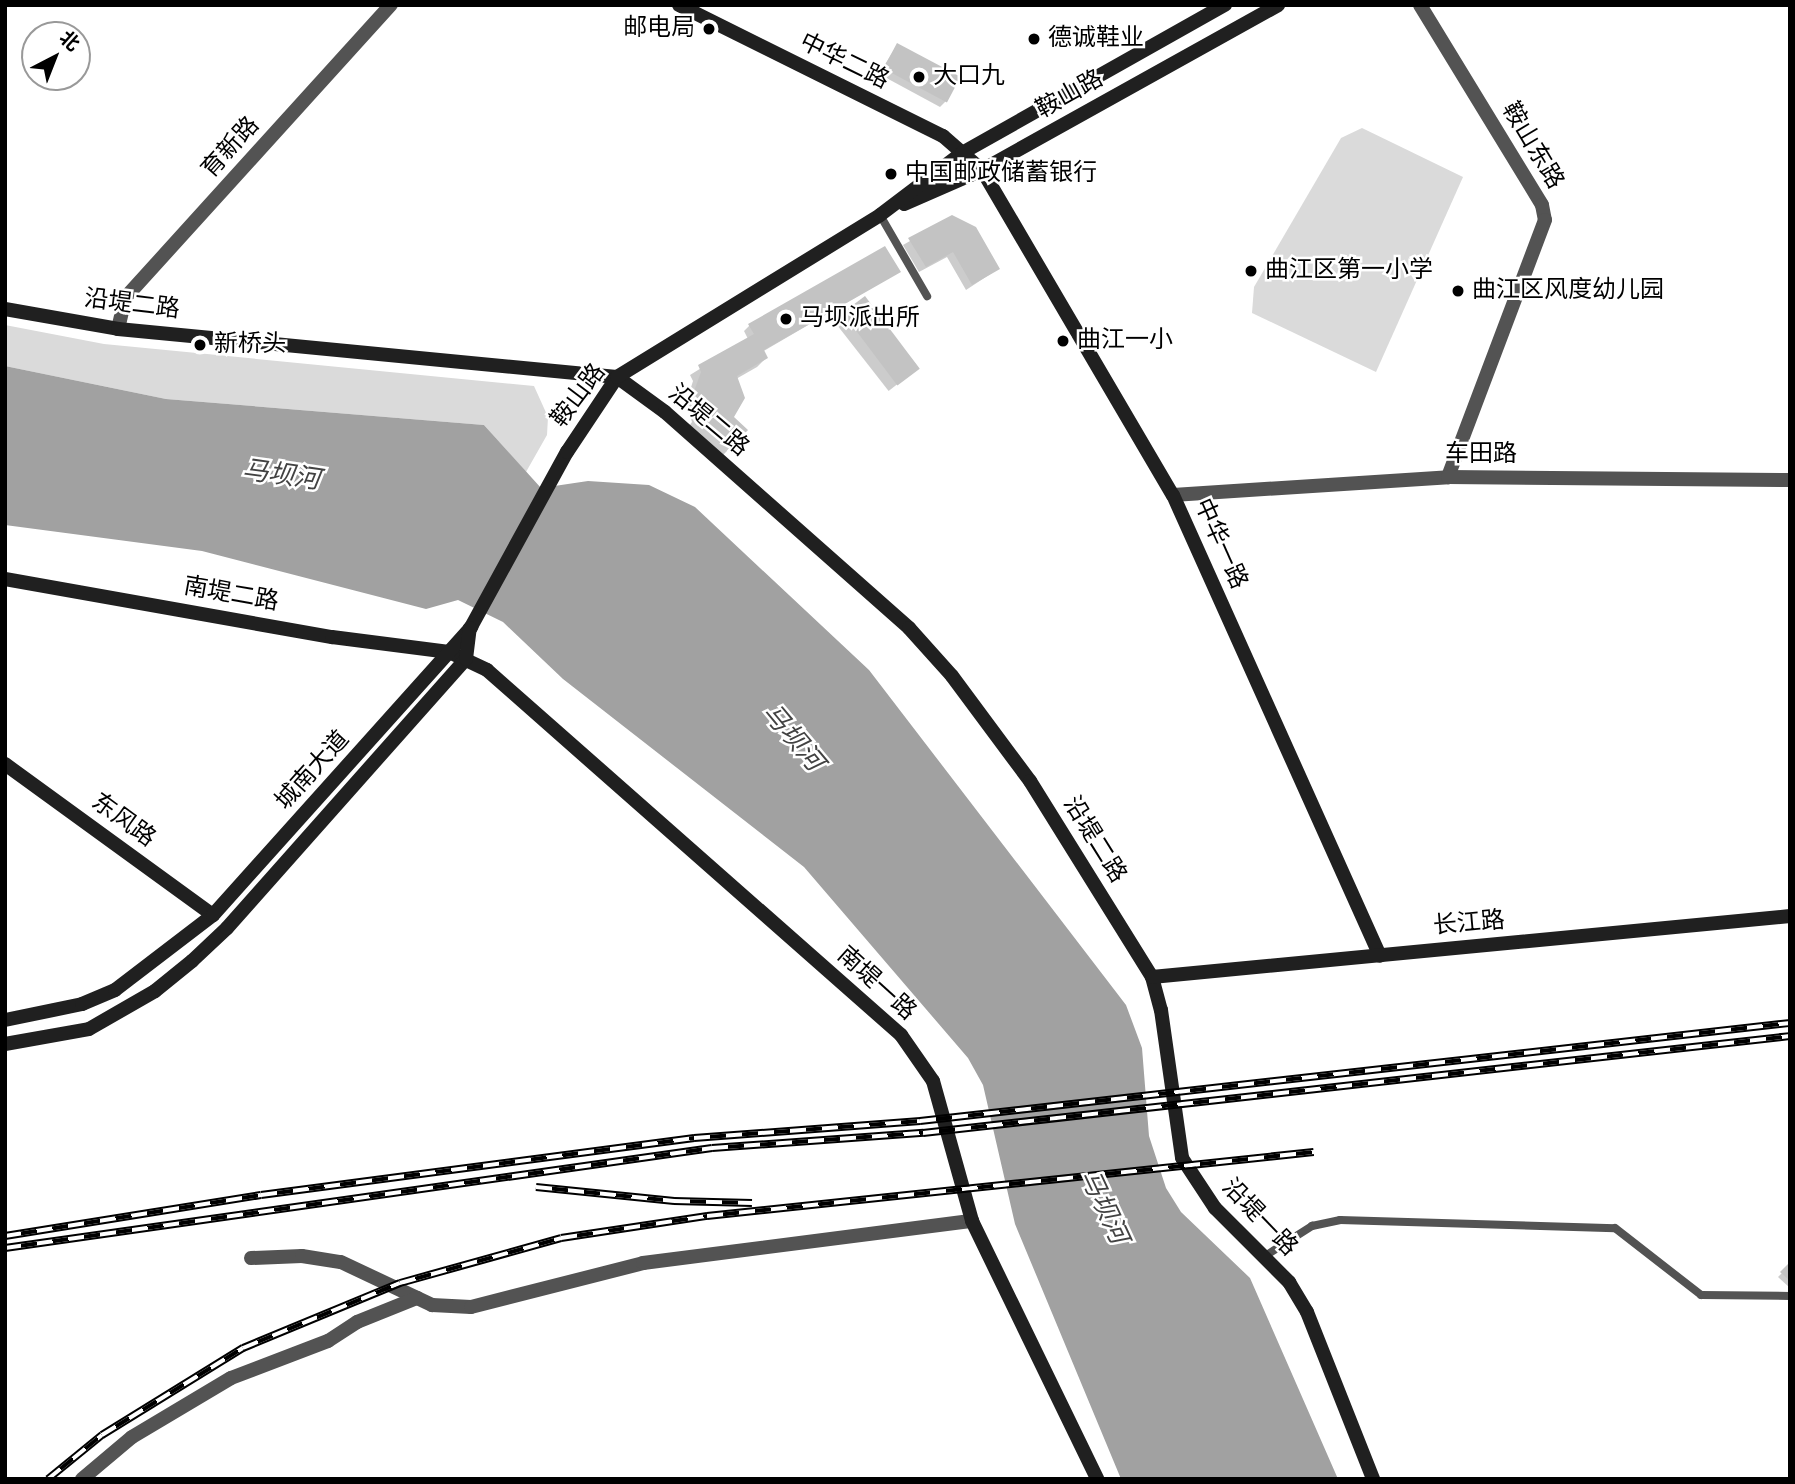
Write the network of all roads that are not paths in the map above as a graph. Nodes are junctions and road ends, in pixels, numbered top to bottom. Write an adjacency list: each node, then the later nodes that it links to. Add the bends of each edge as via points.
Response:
1 (391, 5): 11 (street, 育新路, via 125,298)
2 (679, 5): 6 (main road, 中华二路, via 943,135)
3 (1225, 5): 6 (main road, 鞍山路)
4 (1278, 5): 7 (main road, 鞍山路)
5 (1420, 5): 14 (street, 鞍山东路, via 1542,205 1545,220)
6 (962, 153): 7 (main road, 中华二路); 8 (main road, 鞍山路)
7 (982, 170): 8 (main road, 鞍山路); 16 (main road, 中华一路)
8 (880, 215): 9 (lane); 12 (main road, 鞍山路)
9 (927, 296)
10 (5, 309): 11 (main road, 沿堤二路)
11 (118, 329): 12 (main road, 沿堤二路)
12 (617, 377): 13 (main road, 鞍山路); 25 (main road, 沿堤二路, via 665,412 869,589 944,667 1030,781)
13 (566, 452): 18 (main road, 城南大道)
14 (1448, 477): 15 (street, 车田路); 16 (street, 车田路)
15 (1790, 480)
16 (1173, 495): 24 (main road, 中华一路)
17 (5, 579): 19 (main road, 南堤二路, via 332,637)
18 (471, 627): 19 (main road, 城南大道); 20 (main road)
19 (449, 652): 20 (main road, 南堤一路); 22 (main road, 城南大道)
20 (466, 659): 27 (main road, via 227,928 192,961 155,991 89,1029); 28 (main road, 南堤一路, via 487,670 901,1035 933,1082)
21 (5, 764): 22 (main road, 东风路)
22 (213, 915): 26 (main road, 城南大道, via 115,990 82,1004)
23 (1790, 916): 24 (main road, 长江路)
24 (1380, 956): 25 (main road, 长江路)
25 (1152, 977): 29 (main road, 沿堤一路, via 1182,1158 1215,1208)
26 (5, 1020)
27 (5, 1044)
28 (972, 1221): 32 (street, via 643,1263 471,1307 432,1305); 34 (main road, 南堤一路)
29 (1265, 1256): 31 (lane, via 1312,1226 1340,1220 1615,1227 1701,1295); 35 (main road, 沿堤一路, via 1289,1282 1307,1312)
30 (251, 1258): 32 (street, via 302,1256 341,1262)
31 (1790, 1296)
32 (417, 1298): 33 (street, via 357,1322 328,1341 231,1378 132,1437)
33 (82, 1479)
34 (1097, 1479)
35 (1373, 1479)

